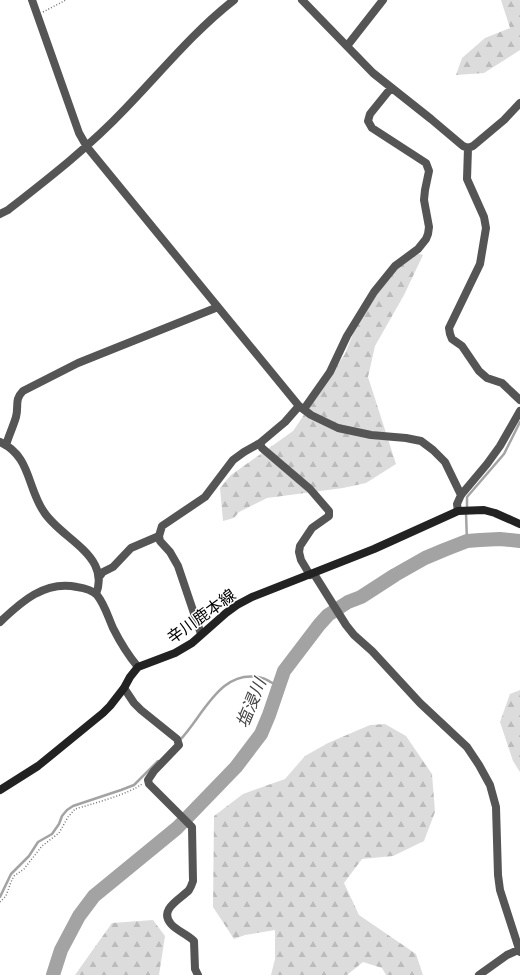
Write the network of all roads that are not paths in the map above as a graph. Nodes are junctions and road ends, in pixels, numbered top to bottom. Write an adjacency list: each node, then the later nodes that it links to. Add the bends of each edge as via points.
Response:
1 (32, 0): 8 (street)
2 (234, 0): 8 (street, via 197,32)
3 (302, 0): 5 (street)
4 (383, 0): 5 (street)
5 (347, 46): 6 (street)
6 (391, 88): 9 (street); 13 (street, via 370,114 368,121 372,128 426,163 429,171 424,200 428,234 418,249 395,266 374,292 347,336 330,372)
7 (520, 103): 9 (street, via 481,140)
8 (87, 147): 10 (street); 11 (street)
9 (468, 148): 12 (street, via 467,179 484,217 486,228 480,264 449,328 450,334 462,346 479,371 487,378 502,384)
10 (0, 214)
11 (218, 307): 13 (street); 15 (street, via 78,363 23,391 18,396 16,417)
12 (520, 400)
13 (302, 408): 16 (street); 17 (street, via 338,428 421,441 445,462)
14 (520, 411): 17 (street, via 500,446)
15 (3, 443): 22 (street, via 15,452 22,462 33,492 45,514 87,554 95,564)
16 (260, 443): 20 (street, via 233,460 204,497 162,526); 21 (street, via 262,448 310,489 329,511 329,516 312,528 300,546 301,560)
17 (461, 495): 18 (street, via 457,504)
18 (459, 511): 19 (main road, 辛川鹿本線, via 484,510); 21 (main road, 辛川鹿本線)
19 (520, 524)
20 (159, 536): 22 (street, via 131,548); 25 (street, via 178,566)
21 (312, 574): 25 (main road, 辛川鹿本線, via 252,597); 29 (street, via 354,635 467,747 483,772 490,785 496,807 500,890)
22 (99, 577): 23 (street)
23 (96, 594): 24 (street, via 72,586 43,589); 26 (street, via 127,653)
24 (0, 622)
25 (201, 634): 26 (main road, 辛川鹿本線, via 175,653)
26 (138, 667): 27 (main road)
27 (124, 688): 28 (main road, via 103,713 54,754); 30 (street, via 134,703 177,739 179,745 148,780 149,784 192,827 193,881 190,888 171,905 167,918 178,930 194,940 195,969)
28 (0, 790)
29 (520, 950): 31 (street, via 507,955)
30 (198, 975)
31 (479, 975)

